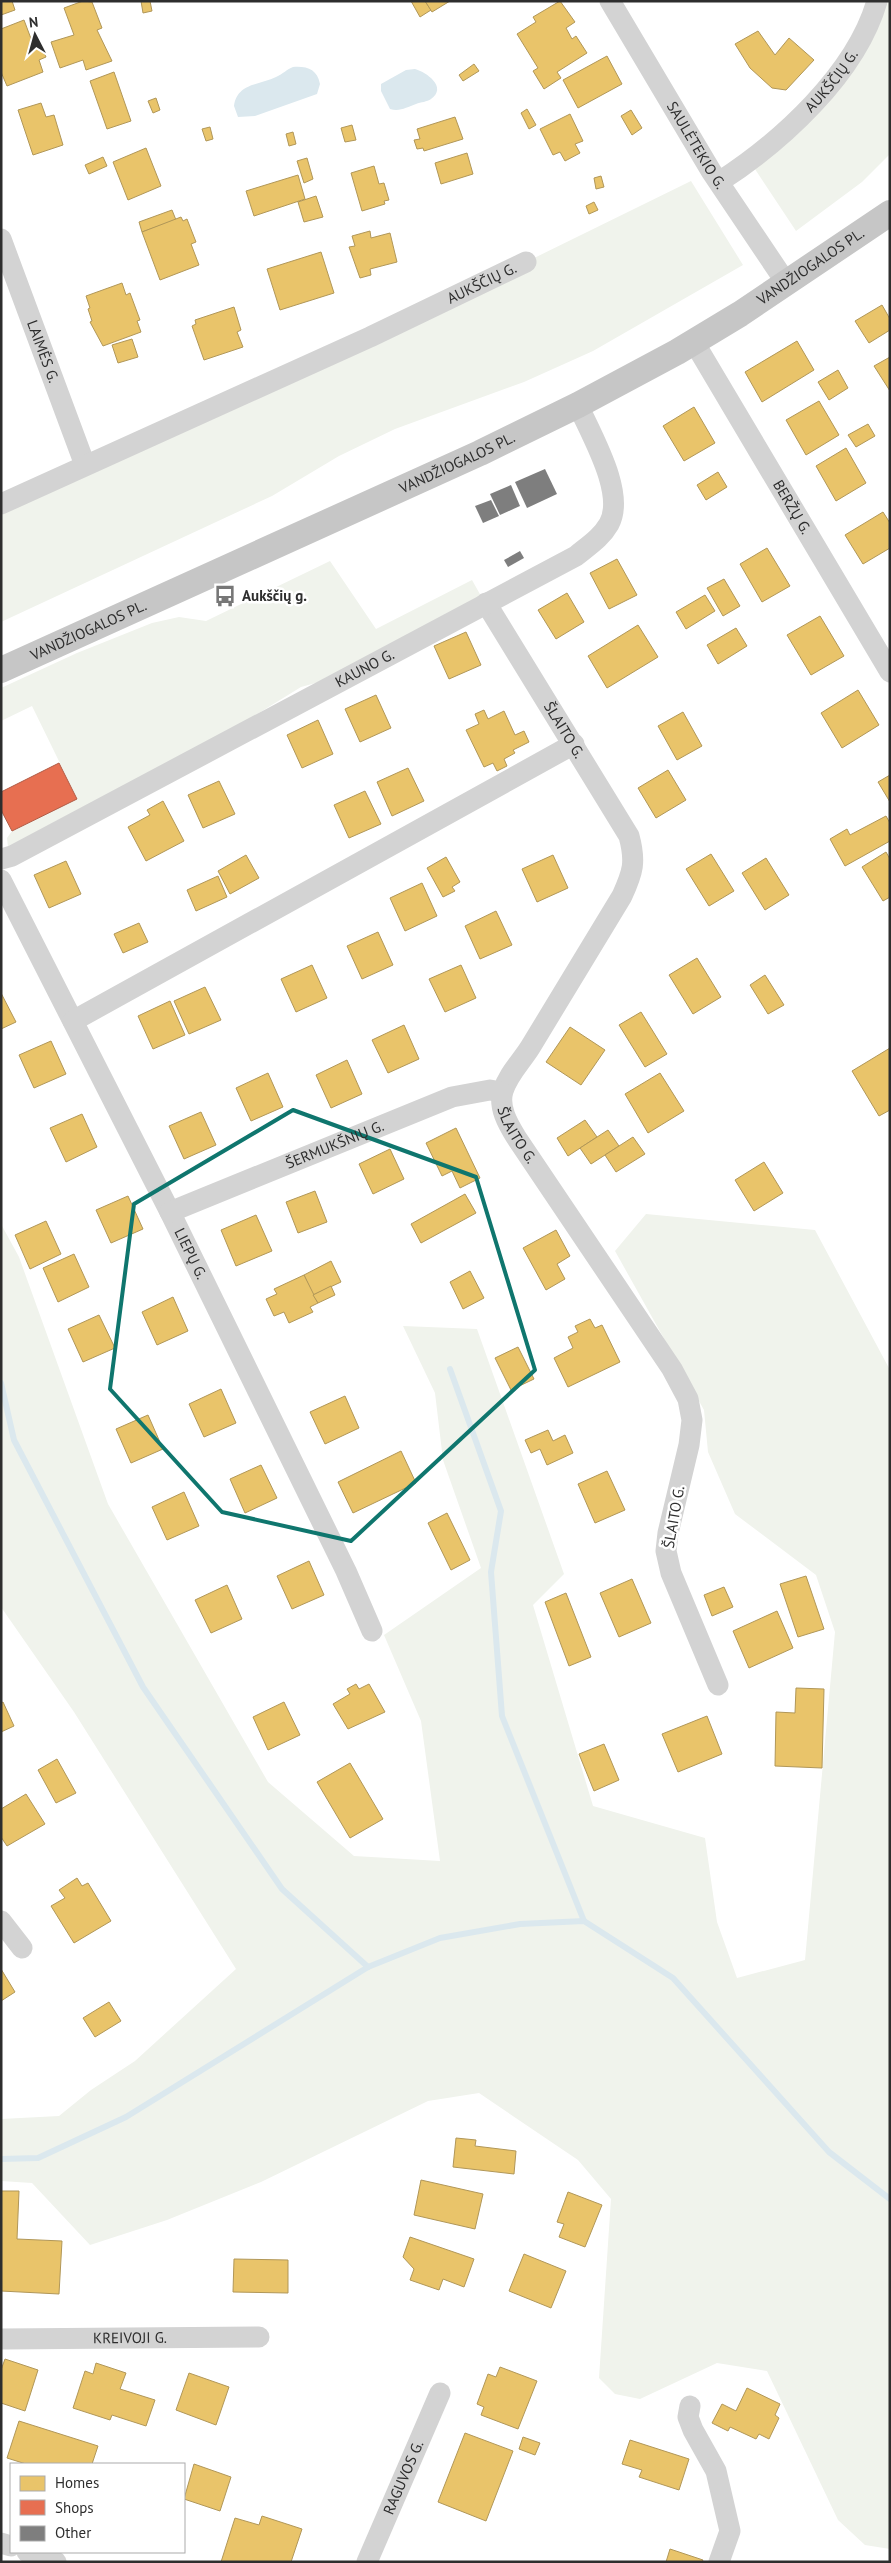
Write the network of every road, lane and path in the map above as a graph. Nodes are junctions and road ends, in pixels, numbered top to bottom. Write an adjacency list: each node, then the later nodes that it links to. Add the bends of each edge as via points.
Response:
1 (610, 1): 3 (street, SAULĖTEKIO G.)
2 (877, 1): 3 (street, AUKŠČIŲ G., via 860,45 832,82 794,122 741,168)
3 (718, 182): 7 (street, SAULĖTEKIO G.)
4 (890, 214): 7 (main road, VANDŽIOGALOS PL.)
5 (1, 239): 10 (street, LAIMĖS G.)
6 (526, 262): 10 (street, AUKŠČIŲ G., via 370,337)
7 (787, 284): 8 (main road, VANDŽIOGALOS PL.)
8 (694, 342): 9 (main road, VANDŽIOGALOS PL.); 14 (street, BERŽŲ G.)
9 (578, 405): 12 (street, KAUNO G., via 611,484 614,499 609,524 600,538 576,556); 13 (main road, VANDŽIOGALOS PL.)
10 (85, 465): 11 (street, AUKŠČIŲ G.)
11 (1, 504)
12 (486, 603): 15 (street, ŠLAITO G.); 16 (street, KAUNO G.)
13 (1, 670)
14 (890, 672)
15 (574, 744): 18 (street); 19 (street, ŠLAITO G., via 629,836 634,862 622,896)
16 (1, 859)
17 (1, 880): 18 (street, LIEPŲ G.)
18 (72, 1021): 20 (street, LIEPŲ G.)
19 (502, 1092): 20 (street, ŠERMUKŠNIŲ G., via 490,1090 452,1097); 22 (street, ŠLAITO G., via 506,1120 516,1137 672,1369 688,1399 692,1420 689,1445 666,1551 671,1573)
20 (170, 1212): 21 (street, LIEPŲ G., via 346,1571)
21 (372, 1631)
22 (718, 1685)
23 (1, 1921): 24 (street)
24 (22, 1948)
25 (259, 2337): 26 (street, KREIVOJI G.)
26 (1, 2339)
27 (440, 2393): 31 (street, RAGUVOS G.)
28 (690, 2406): 32 (street, via 688,2417 716,2471 730,2531)
29 (30, 2553): 30 (street)
30 (56, 2562)
31 (368, 2562)
32 (719, 2562)

